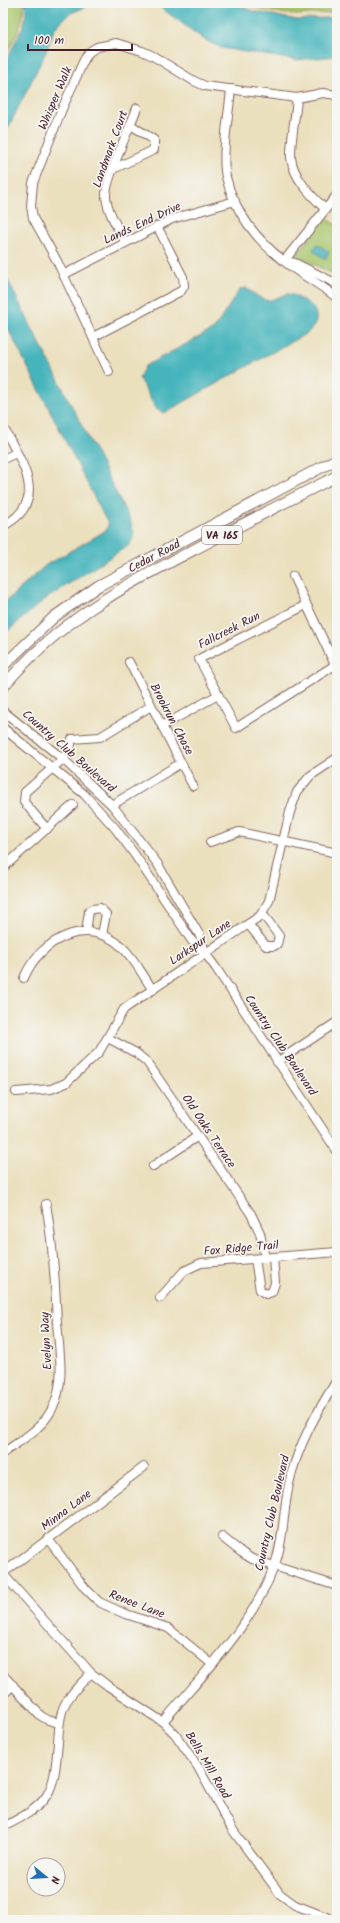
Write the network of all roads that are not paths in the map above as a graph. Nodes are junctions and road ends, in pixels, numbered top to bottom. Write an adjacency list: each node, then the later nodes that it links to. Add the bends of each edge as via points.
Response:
1 (232, 89): 3 (street, Whisper Walk); 8 (street, via 225,156 226,177); 13 (street, Whisper Walk, via 199,84 154,56 116,43 106,44 89,52 62,109 33,183 31,195 33,218)
2 (337, 95): 3 (street, Whisper Walk, via 323,93)
3 (297, 98): 9 (street, via 291,157 293,165 304,186)
4 (138, 108): 5 (street, Landmark Court)
5 (131, 125): 6 (street, Landmark Court); 6 (street, via 154,140 154,150)
6 (113, 169): 11 (street, Landmark Court, via 106,190 107,202)
7 (337, 195): 9 (street)
8 (235, 201): 10 (street, Lands End Drive); 12 (street, via 245,221 261,241)
9 (325, 210): 12 (street)
10 (157, 226): 11 (street, Lands End Drive); 16 (street, via 183,277 182,291)
11 (125, 242): 13 (street, Lands End Drive)
12 (284, 261): 14 (street, via 294,263); 15 (street)
13 (63, 275): 16 (street, Whisper Walk)
14 (337, 284)
15 (337, 298)
16 (93, 337): 17 (street, Whisper Walk)
17 (109, 372)
18 (3, 427): 19 (street)
19 (16, 453): 20 (street); 23 (street, via 27,474 30,491 19,515)
20 (3, 459)
21 (337, 459): 27 (main road, Cedar Road / VA 165, via 120,572 54,617)
22 (337, 476): 29 (main road, Cedar Road / VA 165, via 112,594 54,635)
23 (3, 526)
24 (293, 576): 25 (street, Fallcreek Run)
25 (306, 604): 28 (street, Fallcreek Run); 30 (street, Fallcreek Run, via 199,659)
26 (129, 662): 31 (street, Brookrun Chase)
27 (3, 666)
28 (336, 667): 30 (street, Fallcreek Run, via 236,728)
29 (3, 687)
30 (218, 695): 33 (street)
31 (151, 706): 33 (street, Brookrun Chase); 36 (street, via 100,738 72,739 70,749)
32 (3, 711): 36 (street, Country Club Boulevard)
33 (162, 726): 37 (street, Brookrun Chase)
34 (3, 728): 36 (street, Country Club Boulevard)
35 (337, 758): 43 (street, Larkspur Lane, via 310,776 297,792)
36 (58, 763): 40 (street, Country Club Boulevard); 41 (street, via 25,792 24,797 26,806); 50 (street, Country Club Boulevard, via 122,837 192,941)
37 (181, 763): 38 (street, Brookrun Chase); 40 (street)
38 (193, 786)
39 (73, 805): 41 (street)
40 (112, 805): 50 (street, Country Club Boulevard, via 157,863 200,936)
41 (47, 829): 45 (street)
42 (210, 842): 43 (street, via 239,832)
43 (283, 842): 44 (street); 46 (street, Larkspur Lane, via 269,901)
44 (337, 853)
45 (3, 868)
46 (262, 913): 47 (street, Larkspur Lane); 47 (street, via 279,936 278,944 266,946)
47 (248, 924): 50 (street, Larkspur Lane)
48 (86, 932): 49 (street); 49 (street, via 90,911 100,908 106,914); 51 (street, via 66,935 54,941 33,960)
49 (102, 935): 52 (street, via 123,948)
50 (205, 953): 52 (street, Larkspur Lane); 55 (street, Country Club Boulevard)
51 (24, 978)
52 (153, 990): 54 (street, Larkspur Lane, via 124,1009)
53 (337, 1022): 55 (street)
54 (108, 1038): 56 (street, Larkspur Lane, via 99,1052 62,1085 51,1089); 57 (street, Old Oaks Terrace, via 148,1062)
55 (278, 1062): 58 (street, Country Club Boulevard)
56 (16, 1092)
57 (198, 1136): 59 (street); 62 (street, Old Oaks Terrace, via 256,1223)
58 (337, 1151)
59 (153, 1166)
60 (46, 1204): 66 (street, Evelyn Way, via 53,1252 60,1370 57,1397 45,1420 33,1432)
61 (337, 1252): 62 (street, Fox Ridge Trail)
62 (269, 1258): 63 (street, Fox Ridge Trail); 63 (street, Old Oaks Terrace, via 275,1287 272,1292 266,1294 260,1290)
63 (255, 1259): 64 (street, Fox Ridge Trail, via 192,1266 184,1271)
64 (160, 1298)
65 (337, 1380): 70 (street, Country Club Boulevard, via 304,1438 293,1466)
66 (3, 1453)
67 (144, 1467): 69 (street, Minna Lane)
68 (222, 1537): 70 (street, via 246,1556)
69 (48, 1539): 71 (street, Minna Lane); 73 (street, Renee Lane, via 85,1588 99,1602 168,1628)
70 (274, 1565): 72 (street); 73 (street, Country Club Boulevard, via 253,1610)
71 (3, 1573): 74 (street, Bells Mill Road)
72 (337, 1586)
73 (212, 1664): 78 (street, Country Club Boulevard)
74 (91, 1673): 78 (street, Bells Mill Road); 79 (street, via 65,1705)
75 (3, 1675): 76 (street)
76 (13, 1686): 77 (street); 79 (street, via 41,1716)
77 (3, 1695)
78 (163, 1722): 81 (street, Bells Mill Road, via 187,1750 232,1828 280,1894 295,1905)
79 (59, 1723): 80 (street, via 56,1770 50,1791 45,1800 31,1812)
80 (3, 1827)
81 (331, 1920)

